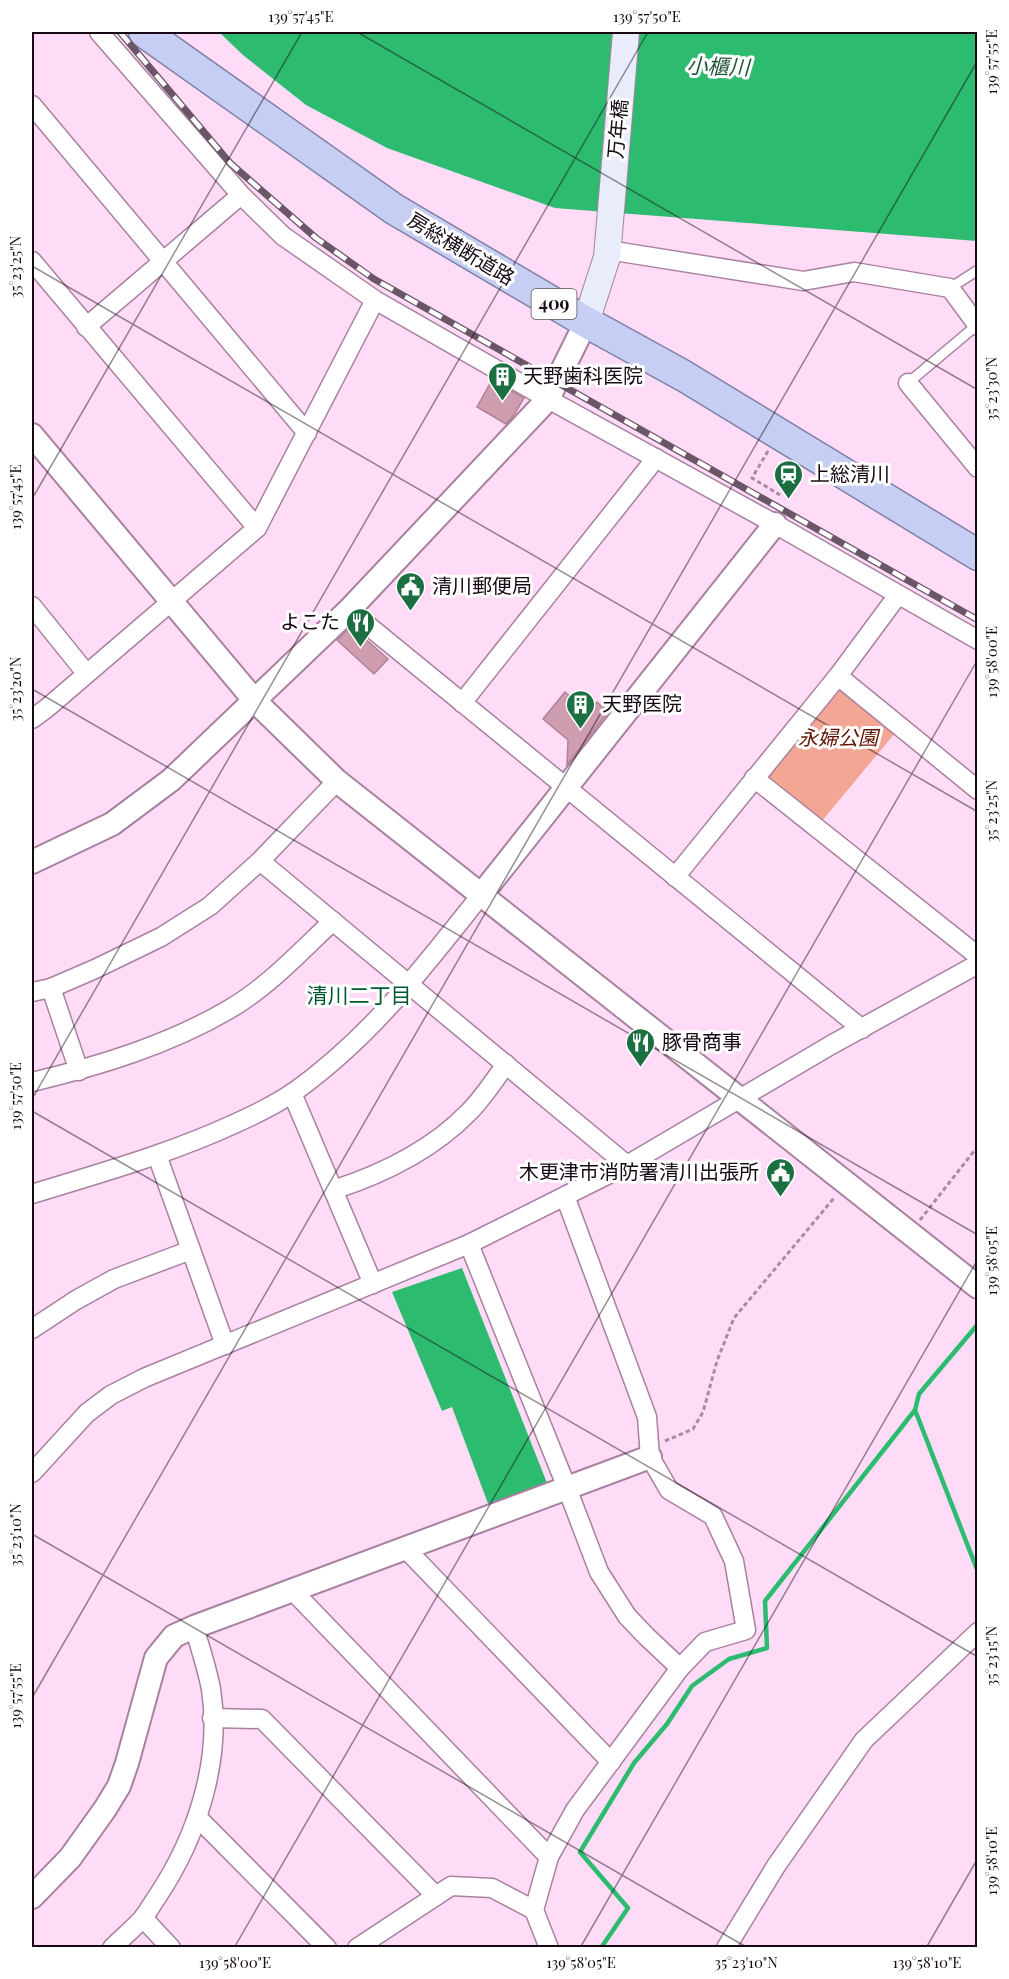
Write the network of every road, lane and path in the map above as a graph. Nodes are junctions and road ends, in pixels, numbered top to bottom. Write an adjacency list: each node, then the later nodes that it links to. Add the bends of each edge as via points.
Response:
1 (99, 32): 5 (street)
2 (144, 32): 12 (highway, 房総横断道路 / 409, via 394,209)
3 (626, 32): 6 (main road, 万年橋)
4 (32, 105): 8 (street)
5 (241, 195): 8 (street); 11 (street, via 283,236)
6 (609, 238): 10 (street, via 802,281 854,272); 12 (main road, 万年橋)
7 (32, 261): 14 (street)
8 (163, 261): 14 (street); 17 (street)
9 (978, 270): 10 (lane)
10 (950, 288): 13 (street)
11 (375, 300): 16 (street); 17 (street)
12 (586, 322): 16 (street); 18 (highway, 房総横断道路 / 409)
13 (977, 325): 15 (lane)
14 (86, 327): 24 (street)
15 (909, 383): 21 (street)
16 (548, 399): 20 (street); 29 (street)
17 (307, 433): 24 (street)
18 (778, 434): 22 (path, via 752,478); 25 (highway, 房総横断道路 / 409)
19 (32, 435): 27 (street)
20 (656, 458): 23 (street); 34 (street)
21 (978, 468)
22 (780, 495)
23 (775, 524): 26 (street); 38 (street)
24 (257, 528): 27 (street)
25 (978, 555)
26 (898, 595): 30 (street); 32 (street)
27 (171, 601): 31 (street); 33 (street)
28 (32, 606): 31 (street)
29 (349, 610): 33 (street); 34 (street)
30 (978, 640)
31 (86, 673): 35 (street)
32 (838, 676): 36 (street); 39 (street)
33 (255, 701): 37 (street); 41 (street, via 171,780 112,824)
34 (462, 703): 38 (street)
35 (32, 719)
36 (754, 778): 42 (street); 45 (street)
37 (337, 782): 40 (street); 43 (street)
38 (566, 788): 42 (street); 43 (street)
39 (978, 790)
40 (260, 861): 44 (street); 48 (street, via 210,906 161,937)
41 (32, 862)
42 (675, 877): 50 (street)
43 (481, 895): 47 (street); 55 (street)
44 (333, 921): 47 (street); 52 (street, via 273,978 229,1009 151,1046)
45 (978, 956)
46 (978, 964): 50 (street)
47 (410, 985): 51 (street); 54 (street, via 356,1042)
48 (51, 988): 49 (street); 52 (street)
49 (32, 992)
50 (862, 1029): 55 (street)
51 (506, 1064): 58 (street); 60 (street, via 469,1113 408,1159 371,1178)
52 (79, 1071): 53 (street)
53 (32, 1082)
54 (292, 1093): 57 (street, via 215,1133); 60 (street)
55 (740, 1099): 58 (street); 59 (street)
56 (978, 1146): 63 (path)
57 (157, 1155): 61 (street); 65 (street)
58 (627, 1165): 62 (street)
59 (846, 1183): 63 (street); 70 (path, via 734,1318 703,1412 693,1429)
60 (333, 1190): 66 (street)
61 (32, 1194)
62 (565, 1196): 64 (street); 70 (street, via 648,1417)
63 (910, 1233): 67 (street)
64 (469, 1244): 66 (street); 72 (street)
65 (191, 1250): 68 (street, via 114,1280); 69 (street)
66 (373, 1284): 69 (street)
67 (978, 1287)
68 (32, 1329)
69 (225, 1345): 71 (street, via 111,1395 87,1413)
70 (649, 1452): 72 (street); 77 (street, via 669,1490 713,1516 735,1561 746,1630 705,1642)
71 (32, 1473)
72 (567, 1488): 73 (street); 77 (street, via 598,1572 646,1636)
73 (405, 1548): 74 (street); 79 (street)
74 (293, 1590): 75 (street); 81 (street)
75 (194, 1627): 78 (street, via 211,1691); 83 (street, via 174,1636 156,1658 128,1763 105,1809 70,1858)
76 (978, 1632): 91 (street, via 864,1740 776,1866)
77 (680, 1668): 79 (street)
78 (212, 1718): 80 (street, via 212,1756); 82 (street, via 262,1719)
79 (611, 1762): 81 (street, via 575,1810)
80 (198, 1818): 85 (street, via 180,1860); 88 (street)
81 (549, 1857): 84 (street)
82 (436, 1896): 84 (street, via 451,1886 492,1888); 89 (street)
83 (32, 1897)
84 (534, 1910): 90 (street)
85 (143, 1918): 86 (street); 87 (street)
86 (112, 1947)
87 (171, 1947)
88 (327, 1947)
89 (357, 1947)
90 (549, 1947)
91 (726, 1947)

